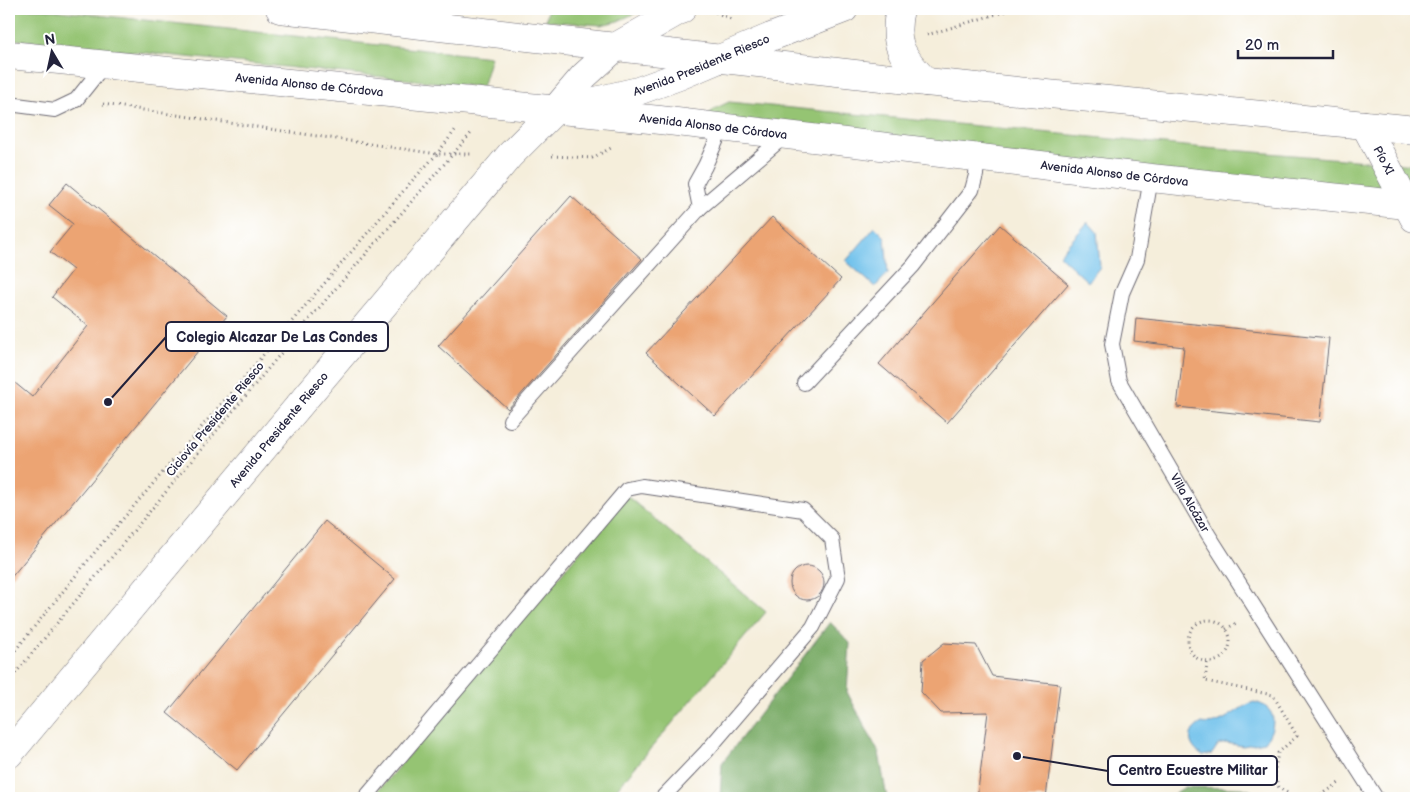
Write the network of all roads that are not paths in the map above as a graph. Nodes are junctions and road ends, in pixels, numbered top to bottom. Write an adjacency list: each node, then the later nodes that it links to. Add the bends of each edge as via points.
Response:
1 (280, 9): 5 (main road)
2 (682, 9): 5 (main road, Avenida Presidente Riesco)
3 (844, 9): 7 (main road, Avenida Presidente Riesco)
4 (900, 9): 9 (main road, via 896,26 898,44 909,65)
5 (617, 46): 7 (main road); 11 (main road, Avenida Presidente Riesco, via 568,92)
6 (9, 55): 8 (main road, Avenida Alonso de Córdova)
7 (718, 58): 9 (main road); 11 (main road, Avenida Presidente Riesco, via 638,90)
8 (104, 64): 10 (lane, via 76,100 56,110); 11 (main road, Avenida Alonso de Córdova)
9 (926, 82): 12 (main road)
10 (9, 104)
11 (555, 110): 13 (main road, Avenida Alonso de Córdova); 22 (main road, Avenida Presidente Riesco, via 510,155)
12 (1365, 125): 14 (main road); 19 (main road, Pío XI)
13 (722, 128): 15 (main road, Avenida Alonso de Córdova); 18 (lane, via 695,184)
14 (1416, 130)
15 (786, 135): 16 (main road, Avenida Alonso de Córdova); 18 (lane)
16 (977, 157): 17 (main road, Avenida Alonso de Córdova); 20 (lane, via 972,190 913,266)
17 (1151, 178): 19 (main road, Avenida Alonso de Córdova); 25 (lane, Villa Alcázar, via 1137,259 1122,293 1112,344 1119,381 1208,534)
18 (700, 208): 21 (lane)
19 (1413, 211)
20 (804, 383)
21 (510, 420)
22 (9, 754)
23 (365, 798): 24 (lane, via 627,489 642,486 803,510 832,539 838,578 813,627 706,752)
24 (662, 798)
25 (1376, 798)

